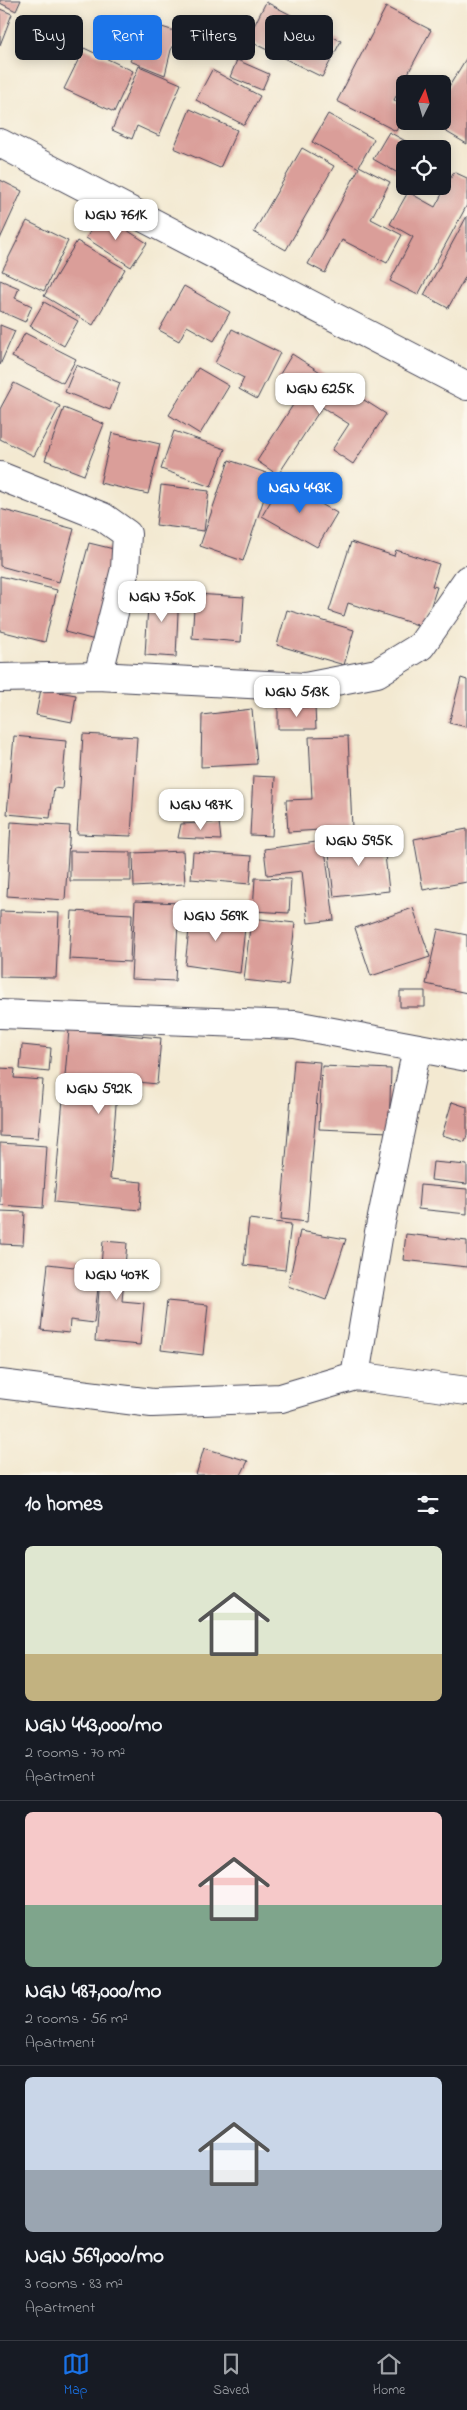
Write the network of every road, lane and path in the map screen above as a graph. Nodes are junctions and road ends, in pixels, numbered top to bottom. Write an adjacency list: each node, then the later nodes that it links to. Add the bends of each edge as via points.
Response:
1 (0, 143): 2 (street)
2 (467, 386)
3 (0, 476): 5 (street, via 103,517 127,534 125,569)
4 (467, 580): 5 (street, via 421,646 376,673 305,686)
5 (98, 676): 6 (street)
6 (0, 678)
7 (0, 1014): 8 (street, via 294,1025)
8 (417, 1048): 9 (street); 10 (street, via 379,1232)
9 (467, 1057)
10 (355, 1376): 11 (street, via 281,1398 207,1402 152,1403); 12 (street)
11 (0, 1384)
12 (467, 1391)

